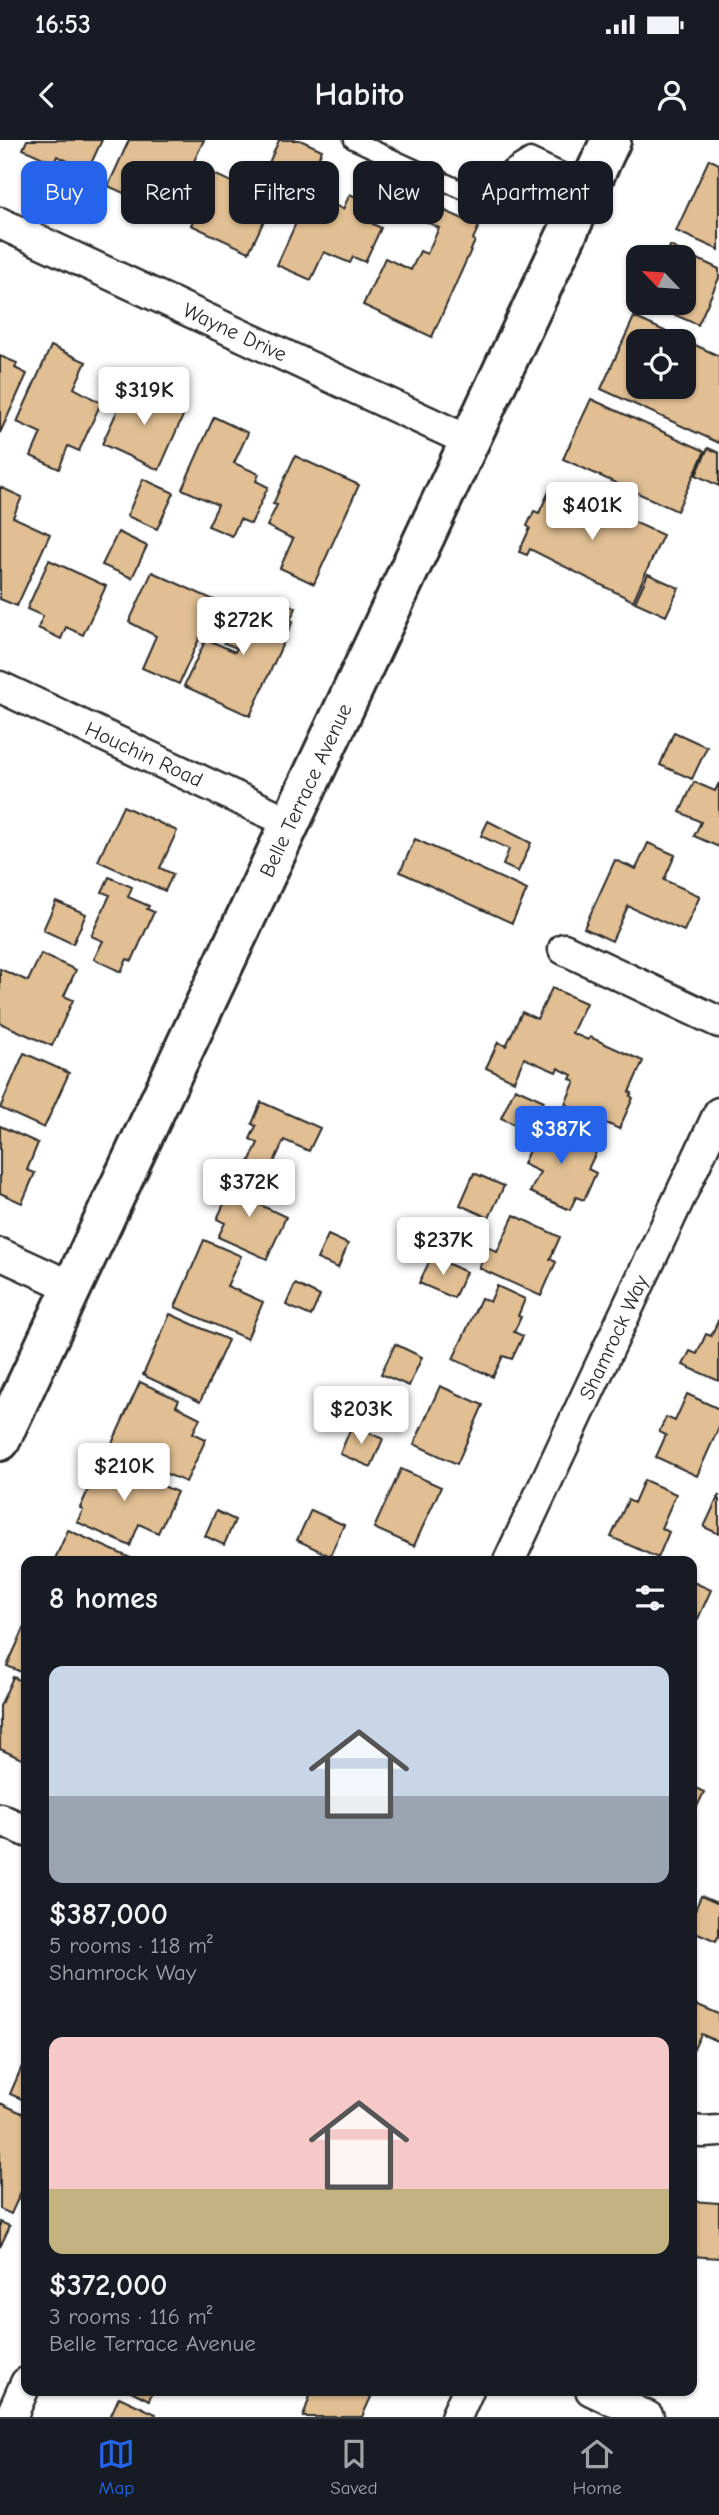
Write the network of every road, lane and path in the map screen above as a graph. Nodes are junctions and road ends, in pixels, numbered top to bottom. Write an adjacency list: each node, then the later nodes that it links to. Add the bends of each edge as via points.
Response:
1 (353, 140): 4 (lane)
2 (611, 140): 3 (street, Belle Terrace Avenue)
3 (601, 161)
4 (458, 188)
5 (0, 223): 7 (street, Wayne Drive)
6 (572, 224): 7 (street, Belle Terrace Avenue)
7 (469, 441): 9 (street, Belle Terrace Avenue)
8 (0, 687): 9 (street, Houchin Road)
9 (289, 822): 14 (street, Belle Terrace Avenue)
10 (565, 949): 11 (street)
11 (719, 1021)
12 (719, 1113): 16 (street, Shamrock Way)
13 (0, 1254): 14 (street)
14 (72, 1287): 15 (street, Belle Terrace Avenue)
15 (0, 1441)
16 (511, 1556)
17 (0, 1819): 18 (street)
18 (21, 1829)
19 (697, 2131): 20 (street)
20 (719, 2131)
21 (21, 2394): 24 (street)
22 (465, 2396): 25 (street)
23 (604, 2396): 26 (street)
24 (10, 2417)
25 (456, 2417)
26 (648, 2417)

